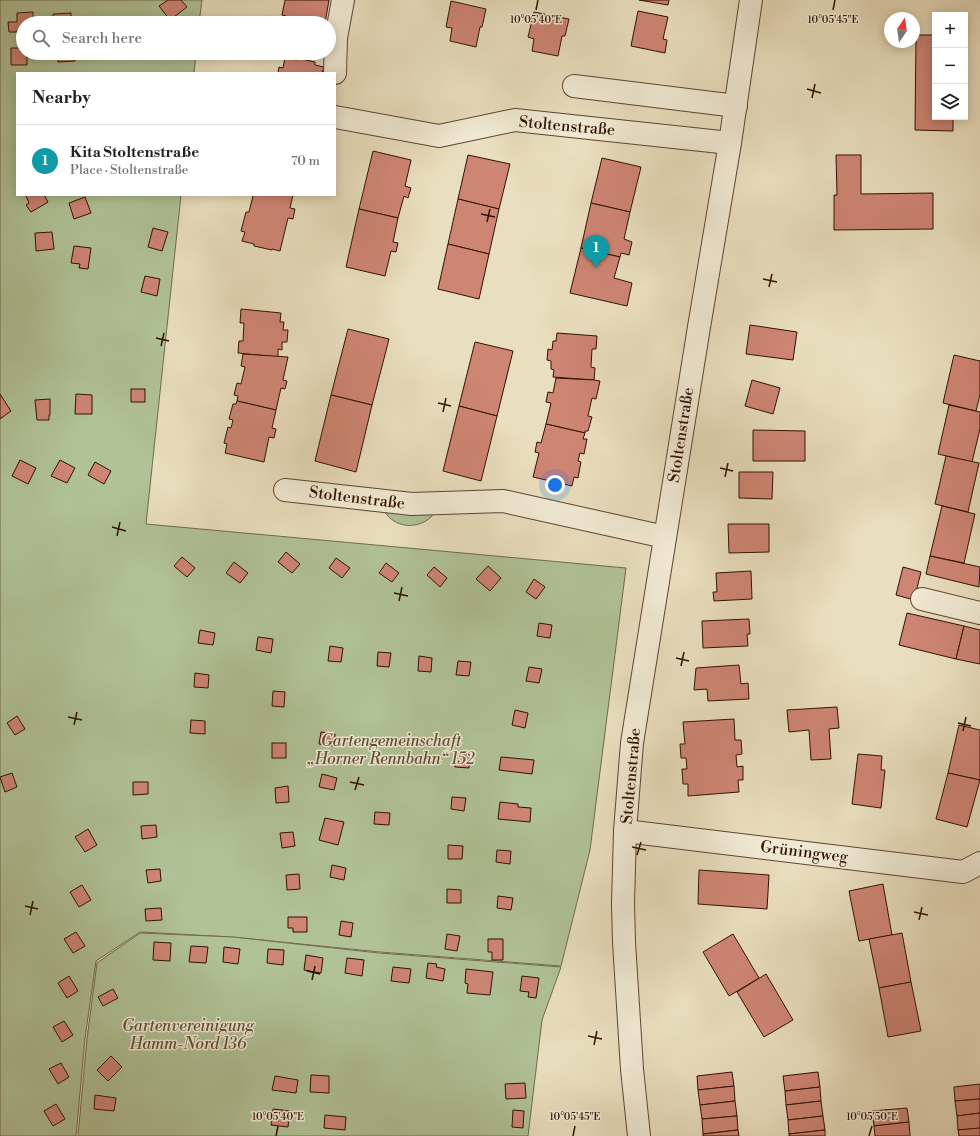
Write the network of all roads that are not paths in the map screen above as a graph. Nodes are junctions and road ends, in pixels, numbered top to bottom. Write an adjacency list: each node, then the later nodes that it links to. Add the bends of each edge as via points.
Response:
1 (343, 0): 3 (street)
2 (752, 0): 7 (street, Stoltenstraße)
3 (336, 38)
4 (335, 60): 5 (street)
5 (335, 72)
6 (574, 86): 7 (street)
7 (736, 106): 9 (street, Stoltenstraße)
8 (336, 116): 9 (street, Stoltenstraße, via 439,136 515,120)
9 (730, 143): 11 (street, Stoltenstraße)
10 (285, 490): 11 (street, Stoltenstraße, via 412,504 503,501)
11 (665, 537): 14 (street, Stoltenstraße, via 632,743)
12 (922, 598): 13 (street)
13 (980, 613)
14 (626, 831): 15 (street, Grüningweg, via 963,872); 16 (street, Stoltenstraße, via 624,942)
15 (980, 863)
16 (639, 1136)

